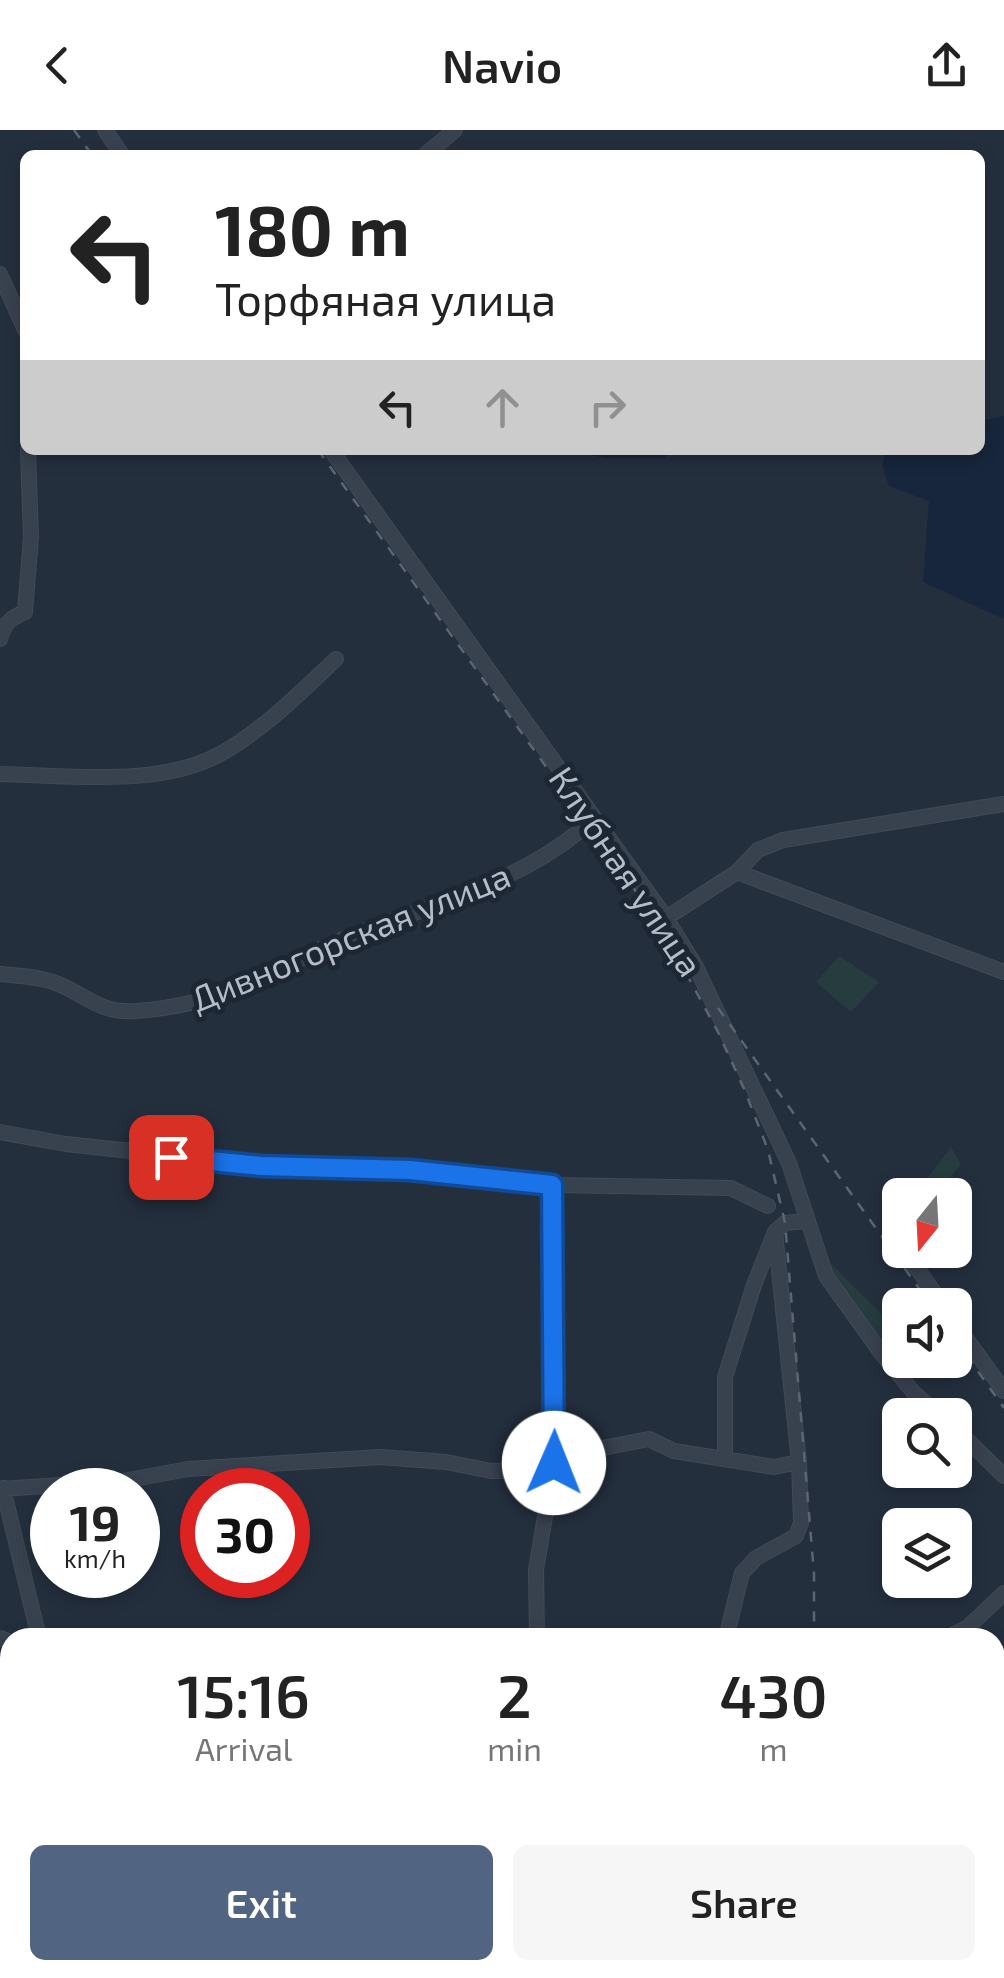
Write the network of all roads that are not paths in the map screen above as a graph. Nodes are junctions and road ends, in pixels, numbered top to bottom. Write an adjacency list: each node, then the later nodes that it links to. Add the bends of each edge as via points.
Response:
1 (454, 130): 2 (street)
2 (431, 150)
3 (0, 274): 4 (street)
4 (20, 319)
5 (28, 455): 7 (street, via 25,612 12,617)
6 (336, 455): 13 (street, Клубная улица)
7 (0, 639)
8 (336, 659): 9 (street, via 288,704 222,753 192,766 162,773)
9 (0, 774)
10 (1004, 804): 12 (street, via 783,840 758,850)
11 (577, 834): 15 (street, Дивногорская улица, via 508,875 190,1003 112,1011 49,980)
12 (736, 872): 13 (street); 14 (street)
13 (666, 918): 19 (street, Клубная улица, via 736,1048 789,1163)
14 (1004, 972)
15 (0, 974)
16 (0, 1132): 17 (street, via 261,1166 410,1170)
17 (552, 1185): 18 (street, via 731,1188); 27 (street)
18 (768, 1206)
19 (806, 1221): 20 (street, via 785,1223); 23 (street, Клубная улица, via 826,1276)
20 (775, 1232): 25 (street, via 725,1377); 26 (street)
21 (972, 1346): 22 (street)
22 (1004, 1391)
23 (920, 1398)
24 (972, 1445): 28 (street)
25 (725, 1458): 26 (street, via 774,1467); 27 (street, via 674,1451 649,1438)
26 (798, 1462): 33 (street, via 796,1536 742,1573)
27 (554, 1463): 29 (street, via 543,1470 491,1471 380,1457); 32 (street, via 536,1570)
28 (1004, 1476)
29 (2, 1489): 31 (street)
30 (1003, 1598): 34 (street)
31 (37, 1628)
32 (537, 1628)
33 (728, 1628)
34 (966, 1628)

